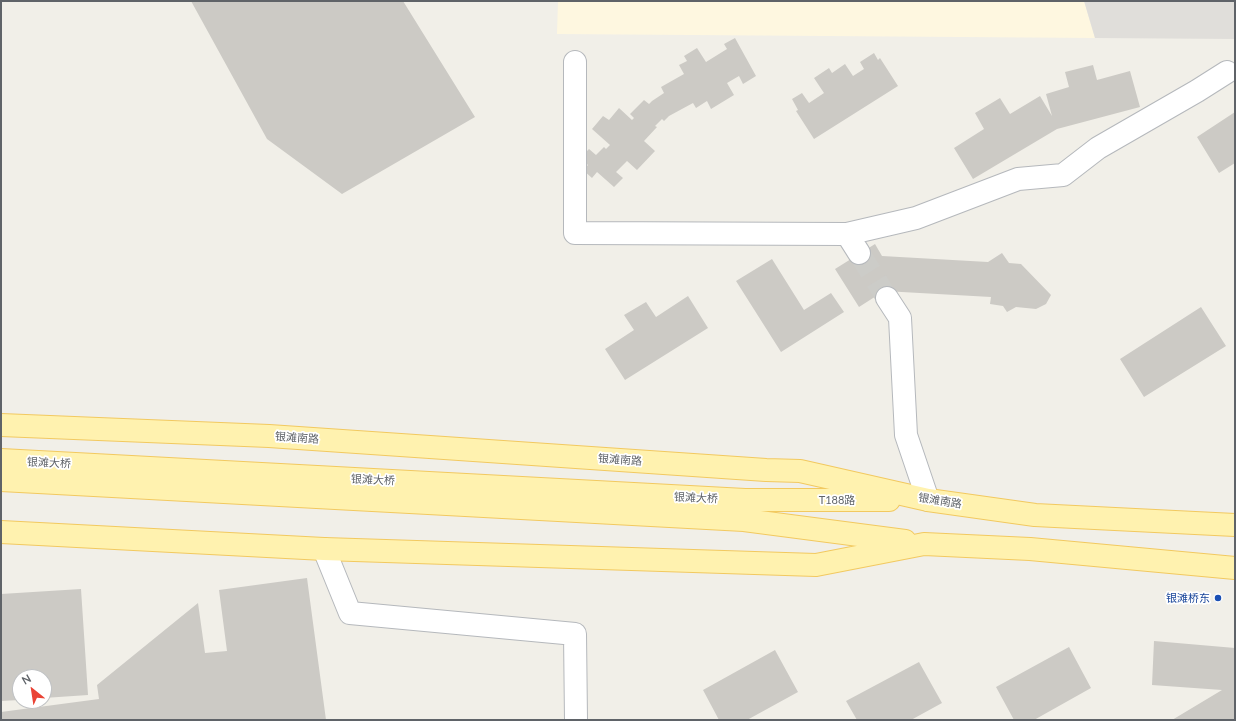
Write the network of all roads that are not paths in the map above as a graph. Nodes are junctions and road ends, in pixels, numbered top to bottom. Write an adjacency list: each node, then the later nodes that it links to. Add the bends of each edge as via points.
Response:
1 (574, 62): 3 (street, via 575,233)
2 (1227, 72): 3 (street, via 1098,148 1063,175 1018,179 916,218)
3 (847, 234): 4 (street)
4 (859, 253)
5 (887, 298): 9 (street, via 900,318 906,435)
6 (1, 425): 9 (main road, 银滩南路, via 269,436 800,471)
7 (1, 460): 10 (main road, 银滩大桥)
8 (1, 480): 10 (main road, 银滩大桥)
9 (928, 500): 10 (main road, T188路); 11 (main road, 银滩南路, via 1035,515)
10 (744, 510): 13 (main road)
11 (1235, 525)
12 (1, 532): 14 (main road)
13 (924, 544): 14 (main road, via 816,565); 15 (main road, via 1030,549)
14 (324, 549): 16 (street, via 350,613 575,634)
15 (1235, 568)
16 (576, 720)

